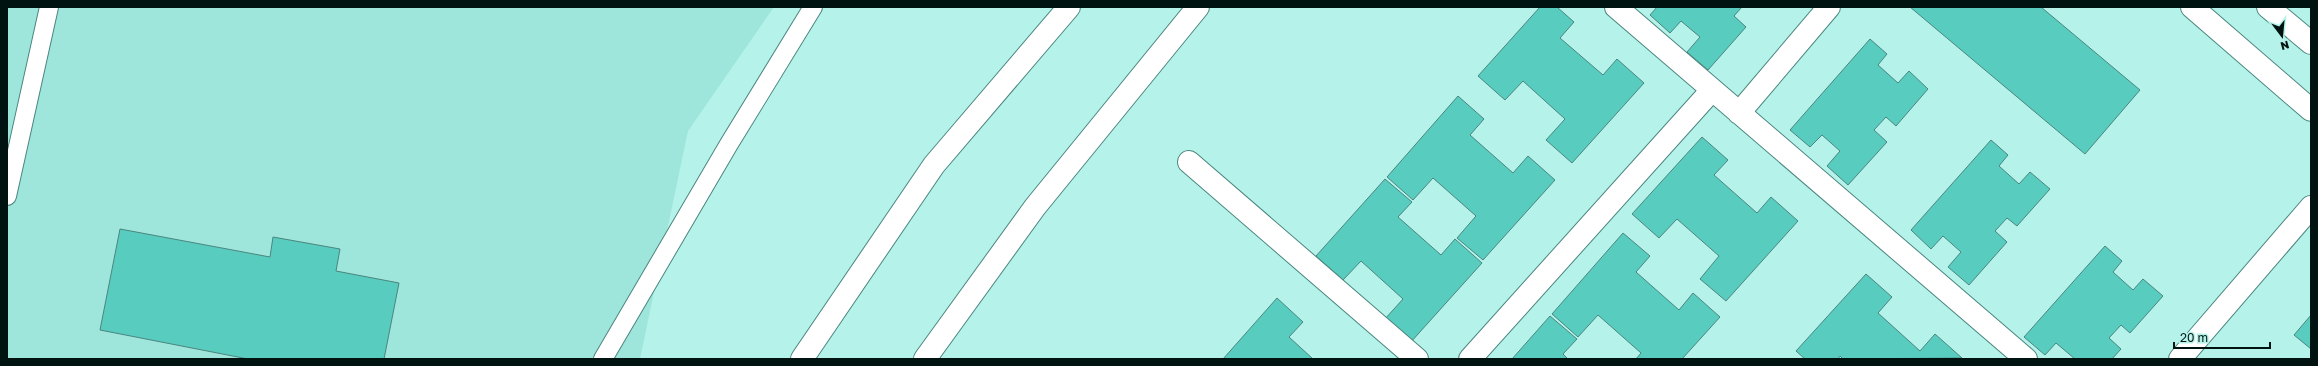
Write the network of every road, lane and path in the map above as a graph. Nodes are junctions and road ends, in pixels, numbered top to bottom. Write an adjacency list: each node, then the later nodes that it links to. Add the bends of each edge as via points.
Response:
1 (48, 7): 14 (lane)
2 (813, 7): 16 (lane)
3 (1069, 7): 17 (street, via 934,165)
4 (1198, 7): 18 (street, via 1035,208)
5 (1616, 7): 10 (street)
6 (1829, 7): 12 (street)
7 (2192, 7): 11 (street)
8 (2268, 7): 9 (street)
9 (2311, 43)
10 (1712, 90): 12 (street); 20 (street)
11 (2311, 110)
12 (1739, 113): 21 (street)
13 (1189, 162): 19 (street)
14 (7, 196)
15 (2311, 207): 22 (street)
16 (603, 359)
17 (802, 359)
18 (925, 359)
19 (1417, 359)
20 (1470, 359)
21 (2026, 359)
22 (2180, 359)

